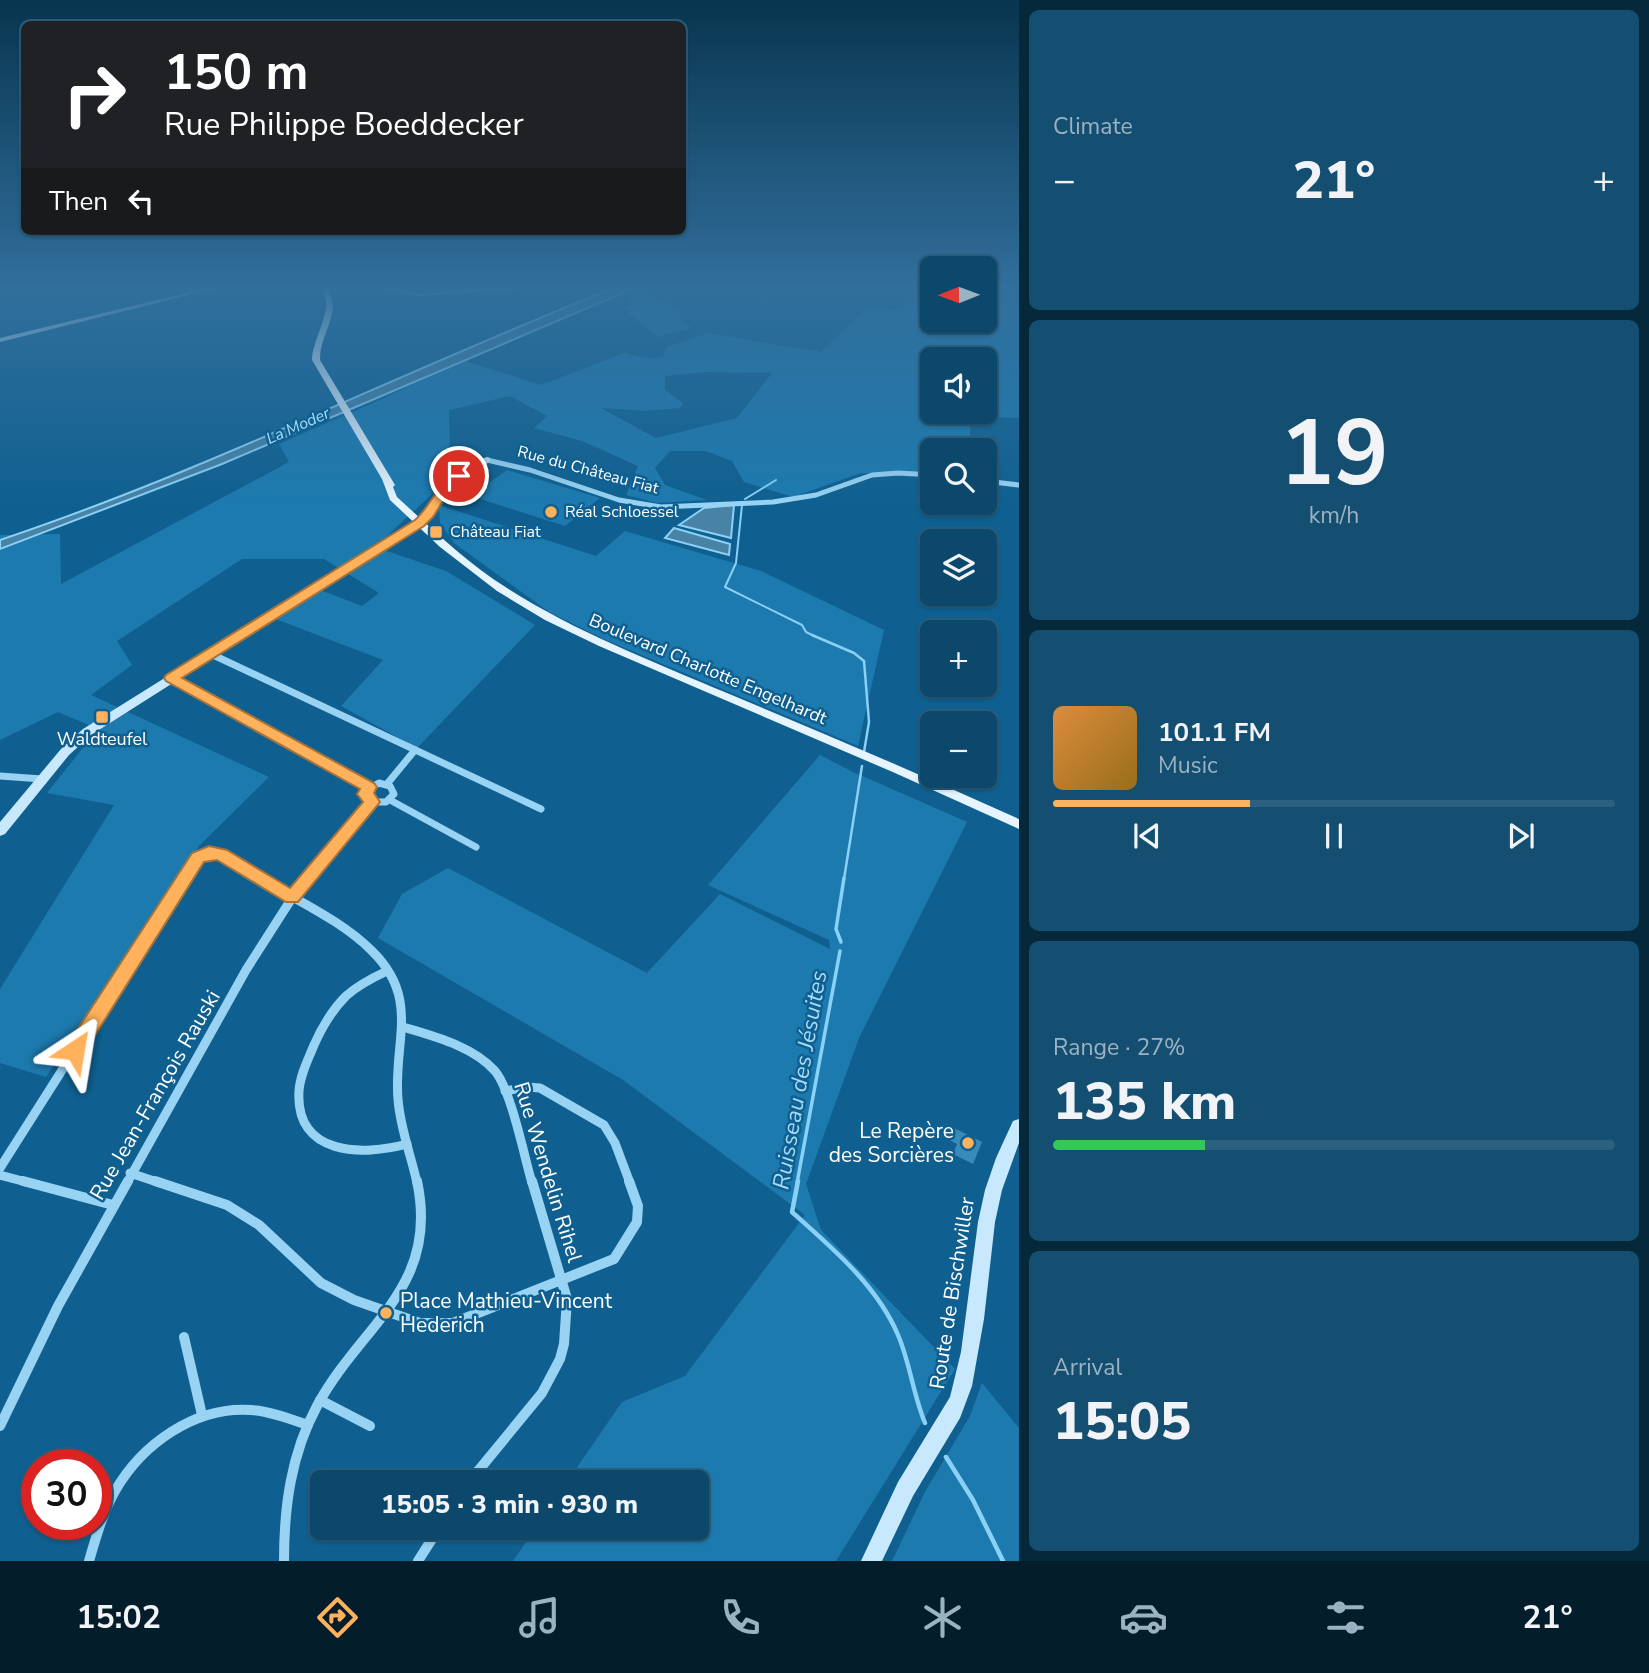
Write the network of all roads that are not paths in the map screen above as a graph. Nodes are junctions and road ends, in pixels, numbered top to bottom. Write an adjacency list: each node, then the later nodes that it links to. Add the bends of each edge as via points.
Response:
1 (316, 359): 6 (main road, Boulevard Charlotte Engelhardt, via 393,498)
2 (487, 460): 3 (street, Rue du Château Fiat, via 661,507 786,500 813,496 868,475); 6 (street, Rue du Château Fiat, via 459,476)
3 (920, 474)
4 (997, 482): 5 (street)
5 (1019, 485)
6 (419, 523): 7 (street, Rue du Château Fiat); 17 (main road, Boulevard Charlotte Engelhardt, via 501,589 579,634)
7 (211, 654): 8 (street, Rue du Château Fiat); 9 (street)
8 (172, 678): 11 (street, Rue du Château Fiat, via 86,732); 13 (street)
9 (415, 750): 12 (street); 16 (street)
10 (0, 776): 11 (street)
11 (42, 779): 18 (street, Rue du Château Fiat)
12 (387, 784): 13 (street); 14 (street, via 394,791)
13 (369, 787): 15 (street, via 365,794)
14 (390, 800): 15 (street); 19 (street)
15 (372, 802): 20 (street, Rue Jean-François Rauski)
16 (541, 809)
17 (1019, 824)
18 (0, 831)
19 (477, 847)
20 (292, 898): 21 (street, via 355,934); 27 (street, via 221,855 209,852 198,857); 28 (street, Rue Jean-François Rauski)
21 (387, 971): 22 (street, via 402,1005); 26 (street, via 352,988 338,1003 321,1029 298,1094 303,1118 317,1137 339,1150 358,1154)
22 (403, 1027): 23 (street, Rue Wendelin Rihel, via 430,1034 486,1062); 26 (street, via 397,1086)
23 (505, 1091): 32 (street, Rue Wendelin Rihel); 32 (street, via 540,1088 604,1125 638,1206 636,1222 614,1259)
24 (1019, 1126): 30 (street, Route de Bischwiller)
25 (1019, 1139): 30 (street, Route de Bischwiller)
26 (407, 1144): 33 (street, via 421,1193 424,1225 405,1285)
27 (0, 1168)
28 (130, 1173): 31 (street, Rue Jean-François Rauski); 33 (street, via 227,1205 259,1225 321,1283)
29 (0, 1175): 31 (street)
30 (996, 1178): 45 (street, Route de Bischwiller, via 985,1224 963,1388 948,1421 911,1478)
31 (113, 1205): 38 (street, Rue Jean-François Rauski, via 44,1332)
32 (561, 1281): 33 (street, via 453,1323 420,1323); 40 (street, Rue Wendelin Rihel, via 567,1299 560,1360 542,1392)
33 (385, 1312): 35 (street)
34 (184, 1337): 36 (street)
35 (320, 1400): 37 (street); 39 (street)
36 (202, 1415): 37 (street, via 250,1409); 42 (street, via 146,1451 116,1490)
37 (308, 1425): 43 (street, via 290,1482)
38 (0, 1426)
39 (370, 1426)
40 (478, 1470)
41 (431, 1540): 44 (street)
42 (89, 1561)
43 (284, 1561)
44 (418, 1561)
45 (871, 1561)

